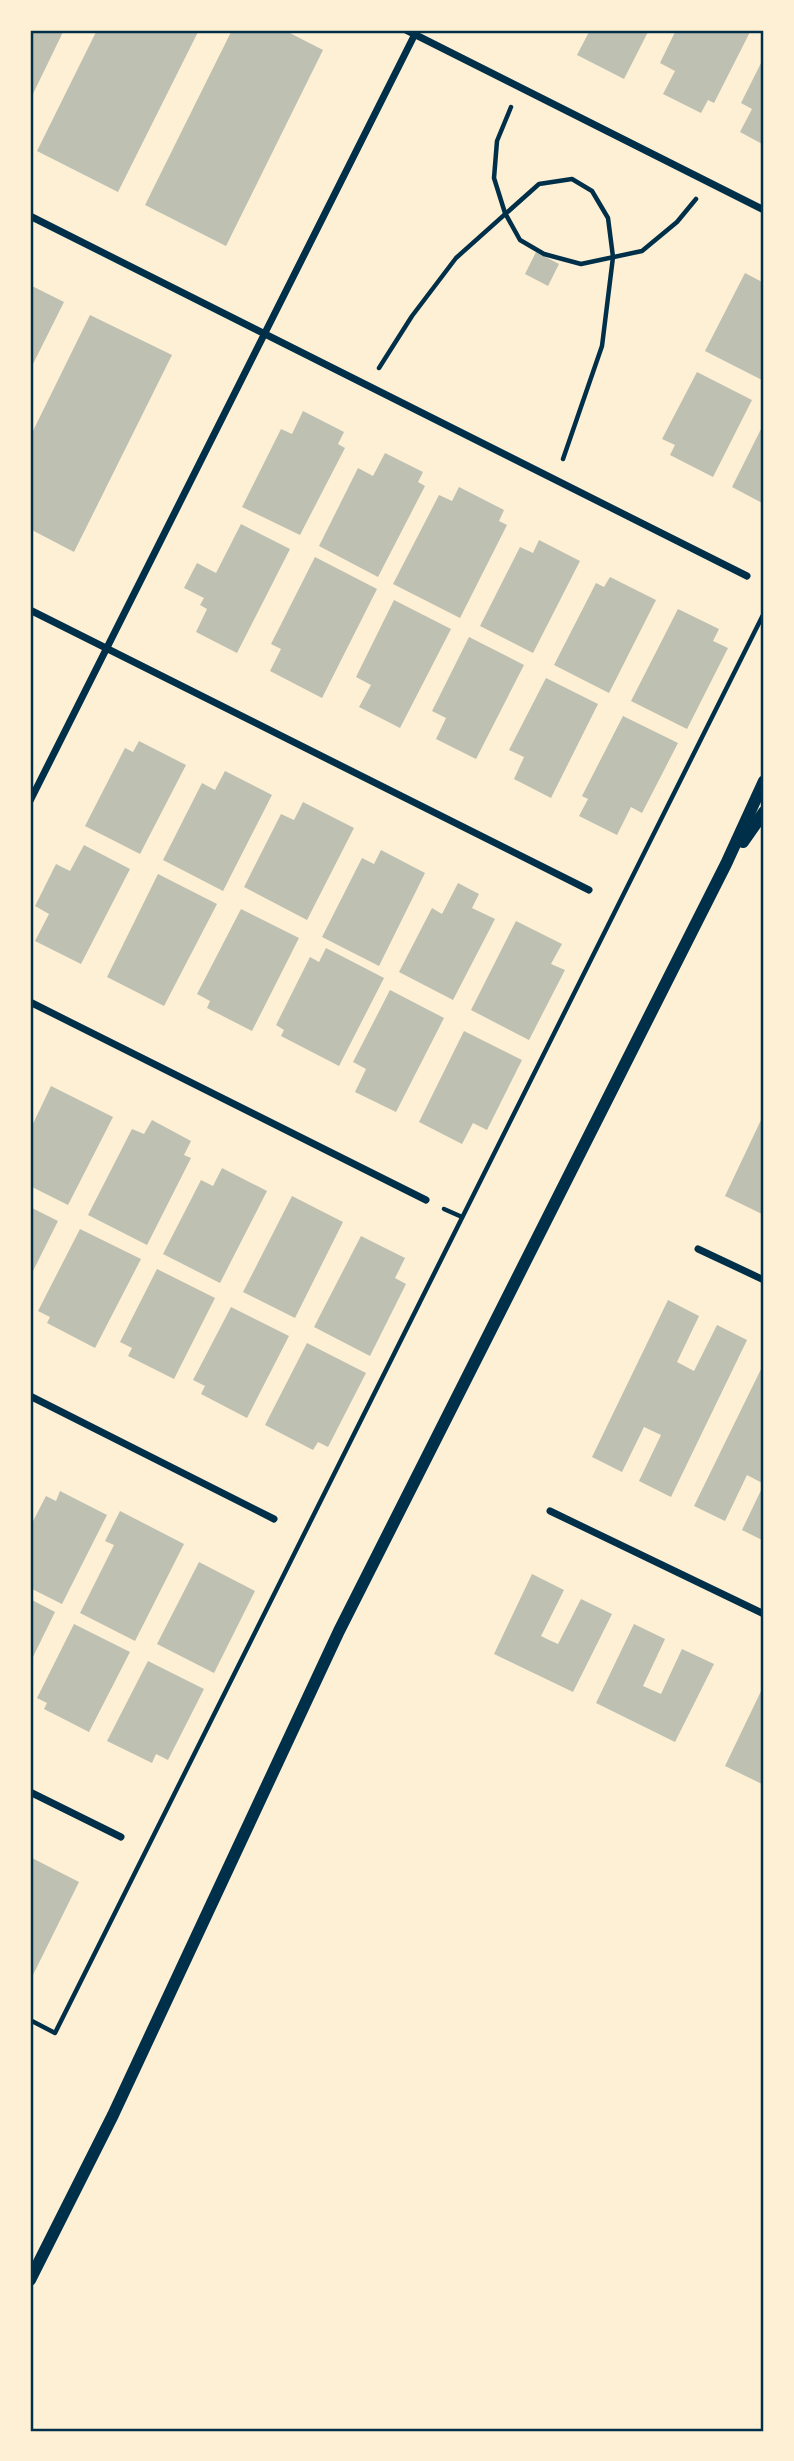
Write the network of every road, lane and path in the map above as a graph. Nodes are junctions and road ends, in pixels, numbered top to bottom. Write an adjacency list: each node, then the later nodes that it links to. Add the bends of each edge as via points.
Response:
1 (406, 30): 2 (street)
2 (416, 32): 3 (street); 9 (street)
3 (522, 88): 4 (street); 6 (path, via 496,141 494,178)
4 (710, 183): 5 (street); 8 (path, via 677,222 642,251)
5 (764, 210)
6 (505, 213): 8 (path, via 520,240 544,254 581,264); 8 (path, via 539,184 572,179 592,191 608,218); 10 (path, via 456,258 412,316)
7 (30, 216): 9 (street)
8 (613, 257): 11 (path, via 602,346)
9 (264, 334): 10 (street); 15 (street)
10 (371, 387): 11 (street)
11 (555, 480): 12 (street)
12 (747, 576)
13 (30, 610): 15 (street)
14 (764, 613): 31 (path, via 55,2033)
15 (106, 648): 17 (street); 20 (street)
16 (764, 780): 19 (street)
17 (30, 802)
18 (764, 812): 19 (street)
19 (726, 864): 32 (street, via 339,1631 113,2115)
20 (589, 890)
21 (30, 1002): 22 (street)
22 (426, 1200)
23 (698, 1249): 24 (street)
24 (764, 1280)
25 (30, 1396): 27 (street)
26 (550, 1511): 28 (street)
27 (274, 1519)
28 (764, 1614)
29 (30, 1792): 30 (street)
30 (121, 1838)
31 (30, 2020)
32 (30, 2280)

